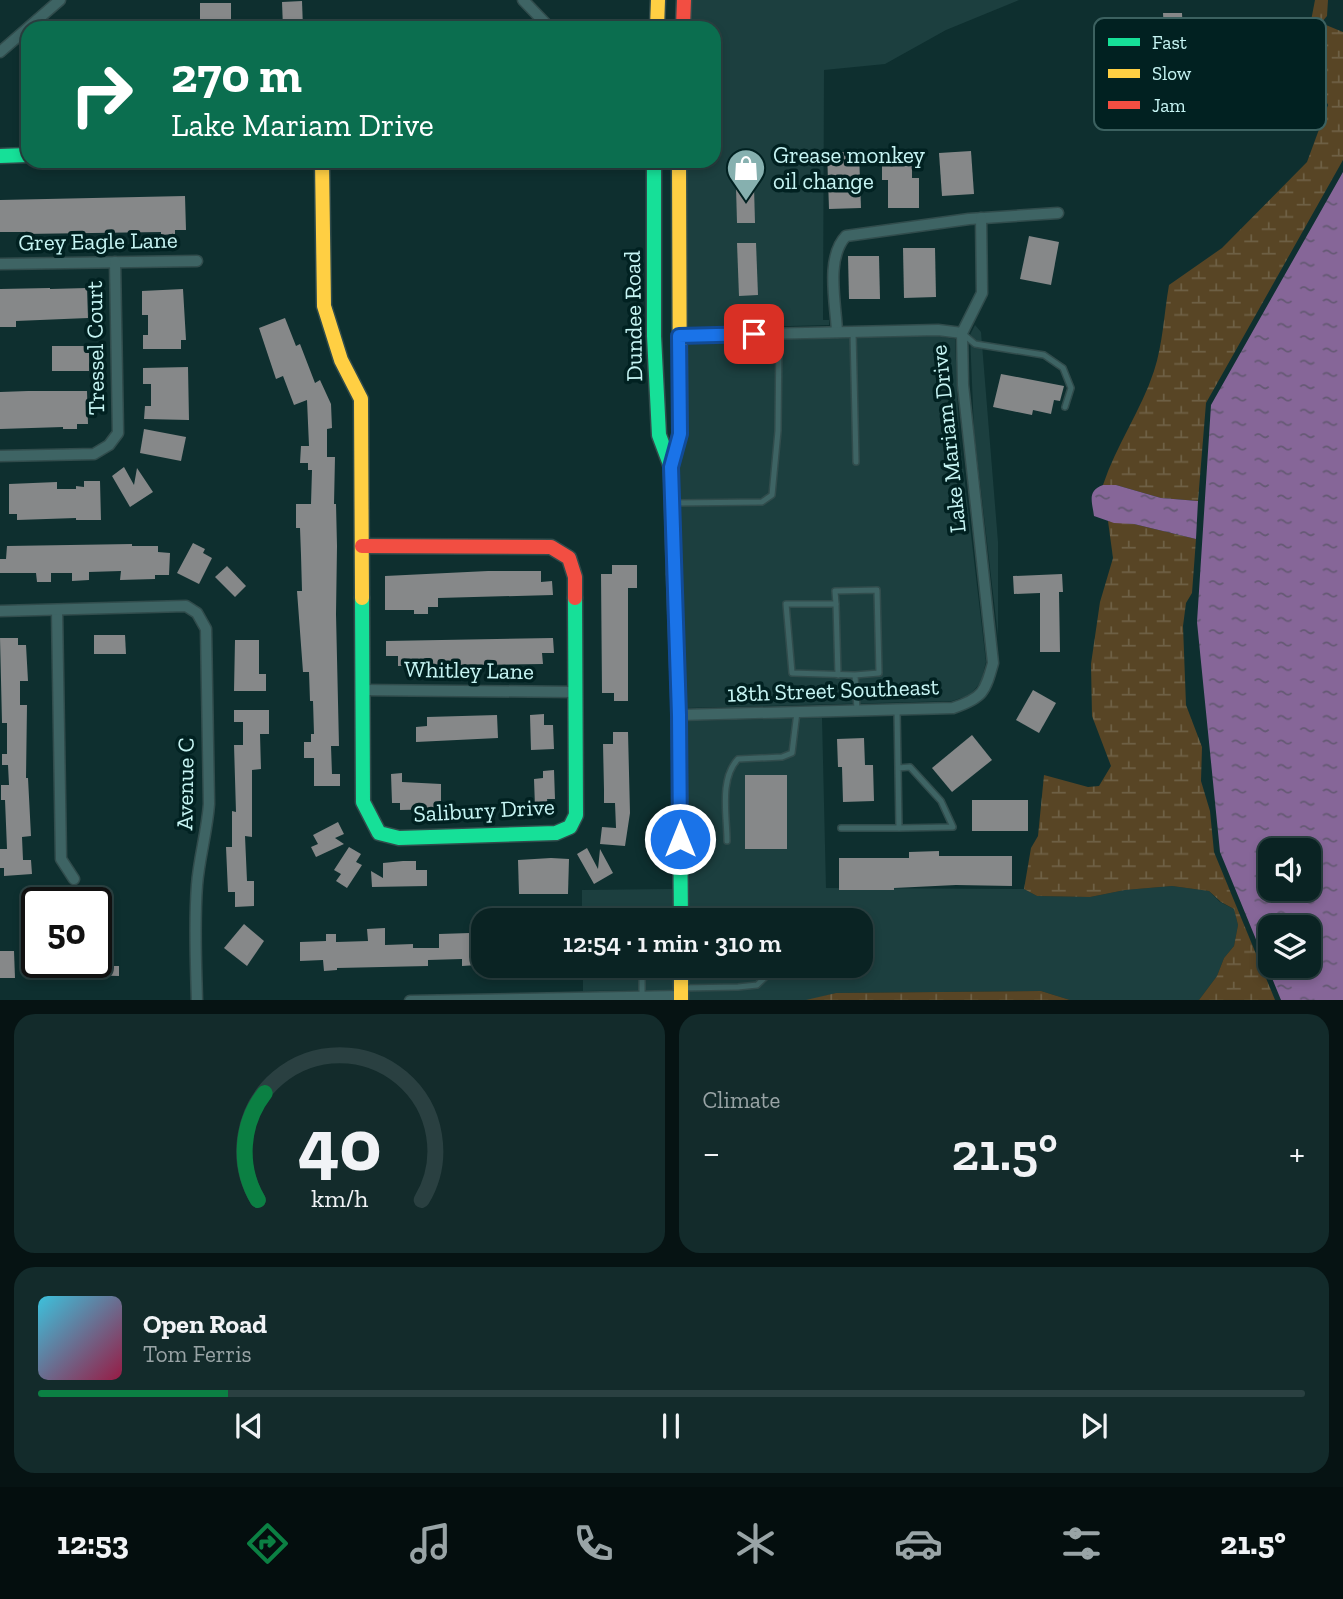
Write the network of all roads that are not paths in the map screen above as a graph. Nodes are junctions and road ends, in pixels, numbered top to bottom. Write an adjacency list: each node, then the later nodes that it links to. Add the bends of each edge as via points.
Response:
1 (60, 0): 5 (street)
2 (523, 0): 6 (street)
3 (658, 0): 7 (street)
4 (684, 0): 8 (street)
5 (36, 21)
6 (543, 21)
7 (657, 21)
8 (683, 21)
9 (21, 34): 10 (street)
10 (0, 52)
11 (21, 155): 12 (street)
12 (0, 156)
13 (323, 168): 31 (street, Salibury Drive, via 324,306 341,359 361,399)
14 (654, 168): 29 (street, Dundee Road, via 658,423)
15 (679, 168): 25 (street, Dundee Road)
16 (1059, 213): 17 (street)
17 (981, 218): 22 (street, via 846,236 835,264); 24 (street, via 982,293)
18 (197, 261): 19 (street, Grey Eagle Lane)
19 (114, 262): 20 (street, Grey Eagle Lane); 27 (street, Tressel Court, via 118,433 94,454)
20 (0, 264)
21 (853, 331): 22 (street, Lake Mariam Drive); 24 (street, Lake Mariam Drive); 28 (lane)
22 (837, 332): 23 (street, Lake Mariam Drive)
23 (779, 333): 25 (street, Lake Mariam Drive); 30 (lane, via 772,495 762,502)
24 (962, 333): 26 (lane, via 975,344 1044,355 1063,368 1071,388); 38 (street, Lake Mariam Drive, via 967,431 993,663)
25 (679, 336): 29 (street, Dundee Road, via 680,434)
26 (1065, 407)
27 (0, 456)
28 (856, 462)
29 (671, 467): 30 (street, Dundee Road)
30 (672, 503): 43 (street, Dundee Road)
31 (362, 546): 37 (street, Salibury Drive); 39 (street, Salibury Drive, via 551,547 569,558 575,577)
32 (836, 604): 35 (lane); 35 (lane, via 786,604 792,673); 36 (lane, via 835,591 877,590 879,673)
33 (57, 610): 34 (street); 48 (street, via 61,859); 54 (street, Avenue C, via 186,606 197,613 205,629 209,804 196,896)
34 (0, 611)
35 (838, 675): 36 (lane)
36 (855, 675): 41 (lane)
37 (362, 690): 39 (street, Whitley Lane); 39 (street, Salibury Drive, via 363,802 379,833 400,838 556,833 570,827 576,815)
38 (982, 691): 40 (street, 18th Street Southeast, via 975,701 953,708)
39 (575, 692)
40 (897, 709): 41 (street, 18th Street Southeast); 44 (lane)
41 (857, 710): 42 (street, 18th Street Southeast)
42 (797, 712): 43 (street, 18th Street Southeast); 47 (lane, via 792,753 738,758 729,768)
43 (679, 715): 49 (street, Dundee Road)
44 (898, 768): 46 (lane); 46 (lane, via 910,767 941,801 953,827)
45 (841, 828): 46 (lane)
46 (899, 828)
47 (727, 841)
48 (74, 879)
49 (681, 908)
50 (640, 978): 53 (lane)
51 (764, 978): 52 (lane, via 757,985)
52 (681, 995): 53 (street)
53 (637, 998): 55 (street)
54 (197, 1000)
55 (410, 1000)

